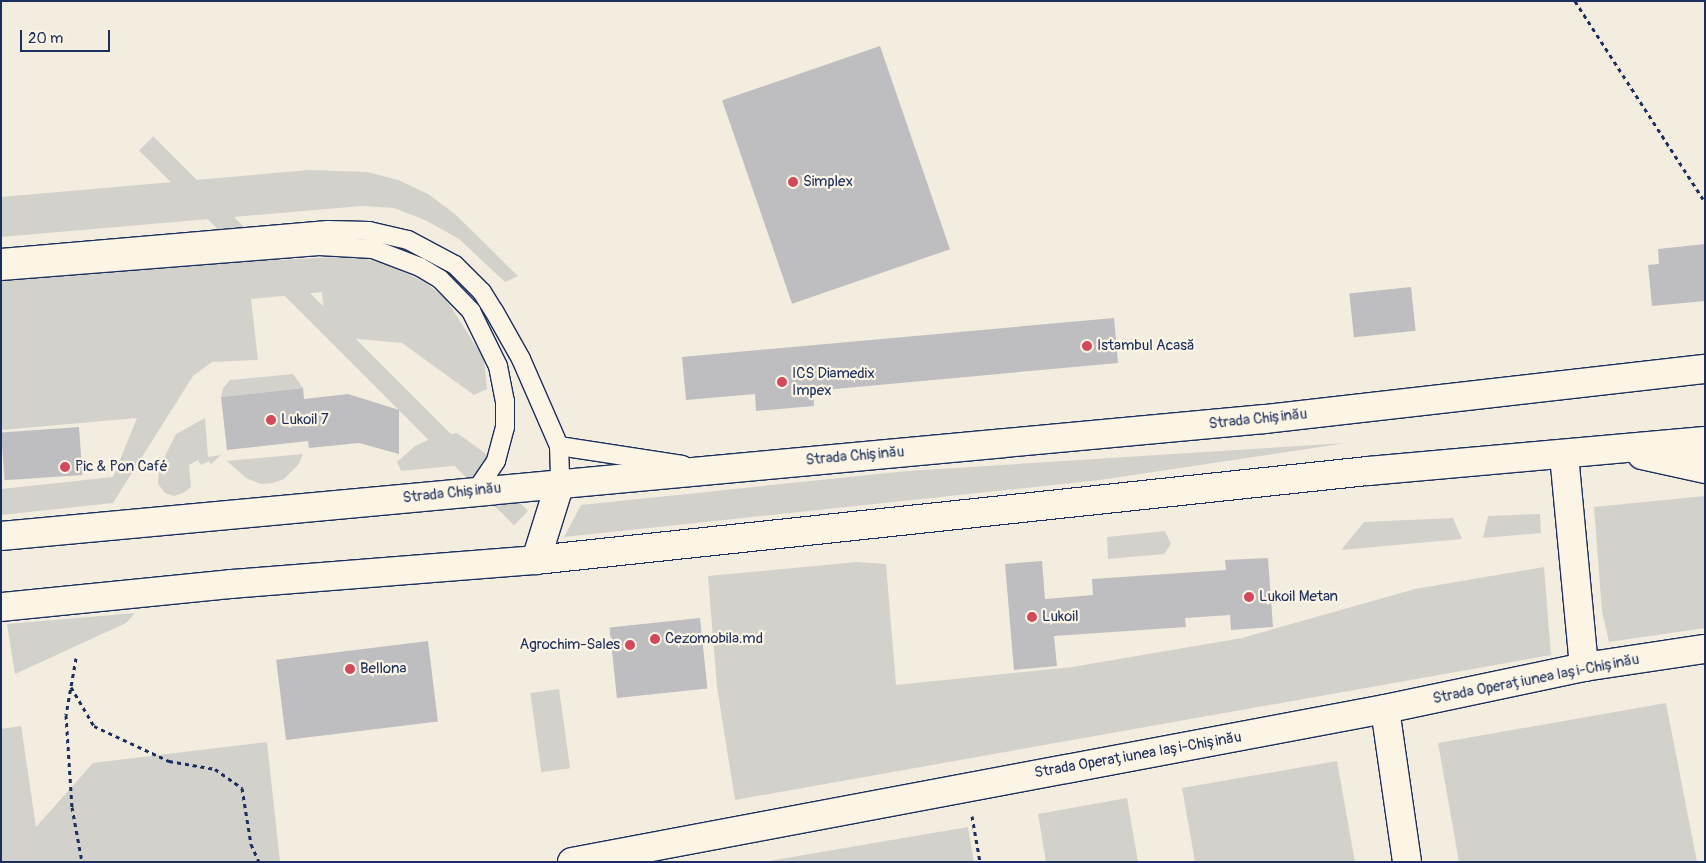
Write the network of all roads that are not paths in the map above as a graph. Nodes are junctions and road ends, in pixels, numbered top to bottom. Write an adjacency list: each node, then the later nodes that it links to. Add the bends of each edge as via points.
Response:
1 (1, 258): 5 (lane, via 328,230 369,230 408,240 455,265 482,292 522,358)
2 (1, 272): 11 (lane, via 319,246 373,249 420,267 440,279 471,311 498,366 505,401 505,428 496,461)
3 (1705, 369): 8 (main road, Strada Chișinău, via 1265,419)
4 (1705, 441): 6 (main road)
5 (559, 446): 8 (lane); 10 (lane)
6 (1626, 451): 7 (main road); 9 (main road)
7 (1564, 455): 13 (main road, via 1368,471); 16 (main road)
8 (708, 469): 10 (main road, Strada Chișinău)
9 (1705, 469)
10 (560, 483): 11 (main road, Strada Chișinău); 13 (main road)
11 (476, 491): 12 (main road, Strada Chișinău)
12 (3, 536)
13 (536, 560): 14 (main road, via 231,584)
14 (8, 606)
15 (1705, 649): 16 (main road, Strada Operațiunea Iași-Chișinău)
16 (1584, 668): 17 (main road, Strada Operațiunea Iași-Chișinău)
17 (1385, 709): 18 (main road, Strada Operațiunea Iași-Chișinău); 19 (main road)
18 (572, 862)
19 (1407, 862)

